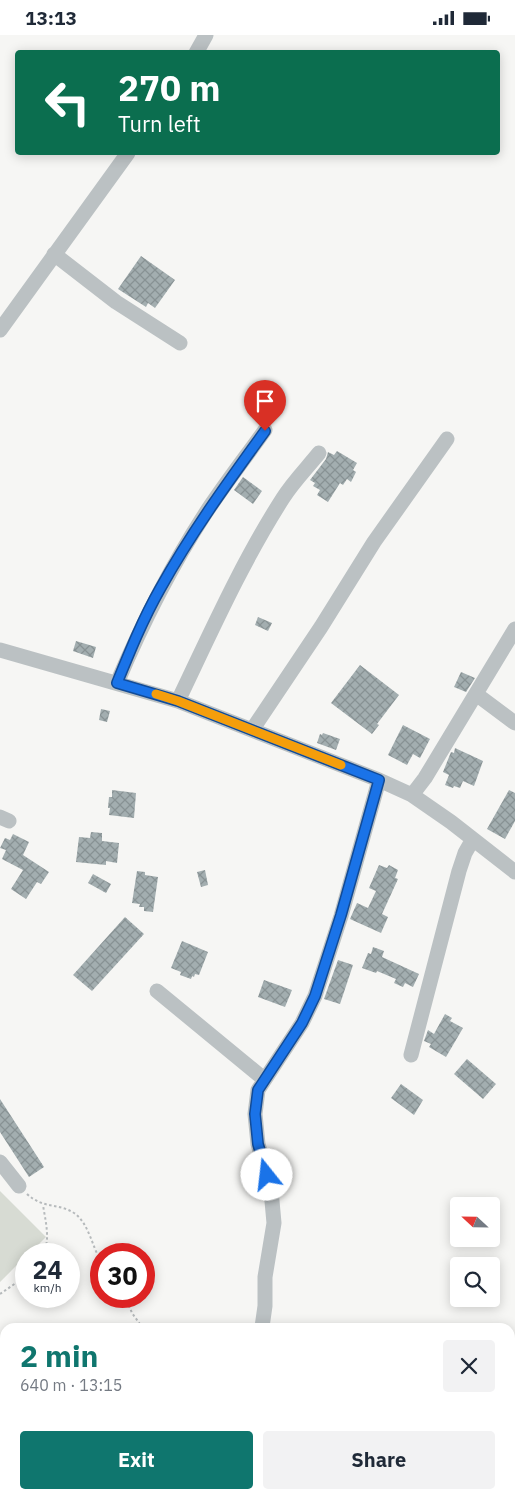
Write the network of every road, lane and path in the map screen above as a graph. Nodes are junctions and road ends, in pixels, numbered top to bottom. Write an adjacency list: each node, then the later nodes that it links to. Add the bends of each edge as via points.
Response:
1 (206, 35): 2 (street)
2 (198, 50)
3 (127, 155): 4 (street)
4 (54, 254): 5 (street); 6 (street, via 116,302)
5 (0, 329)
6 (180, 343)
7 (265, 431): 12 (street, via 206,513 159,590)
8 (447, 439): 16 (street, via 374,541)
9 (318, 453): 14 (street, via 270,519 238,576)
10 (515, 629): 13 (street)
11 (0, 650): 12 (street)
12 (117, 683): 14 (street)
13 (476, 694): 15 (street); 18 (street)
14 (178, 701): 16 (street)
15 (515, 723)
16 (252, 729): 17 (street)
17 (379, 780): 18 (street); 23 (street, via 315,996 302,1023)
18 (412, 795): 19 (street)
19 (473, 839): 20 (street); 22 (street, via 459,871)
20 (515, 872)
21 (157, 991): 23 (street)
22 (411, 1055)
23 (264, 1079): 33 (street, via 258,1090 255,1114 258,1144 271,1190 274,1223)
24 (0, 1162): 25 (street)
25 (18, 1186): 26 (path)
26 (43, 1205): 27 (path); 28 (path, via 68,1210 78,1217)
27 (46, 1243)
28 (93, 1243)
29 (15, 1284): 30 (path)
30 (0, 1294)
31 (130, 1308): 32 (path)
32 (139, 1323)
33 (263, 1323)

